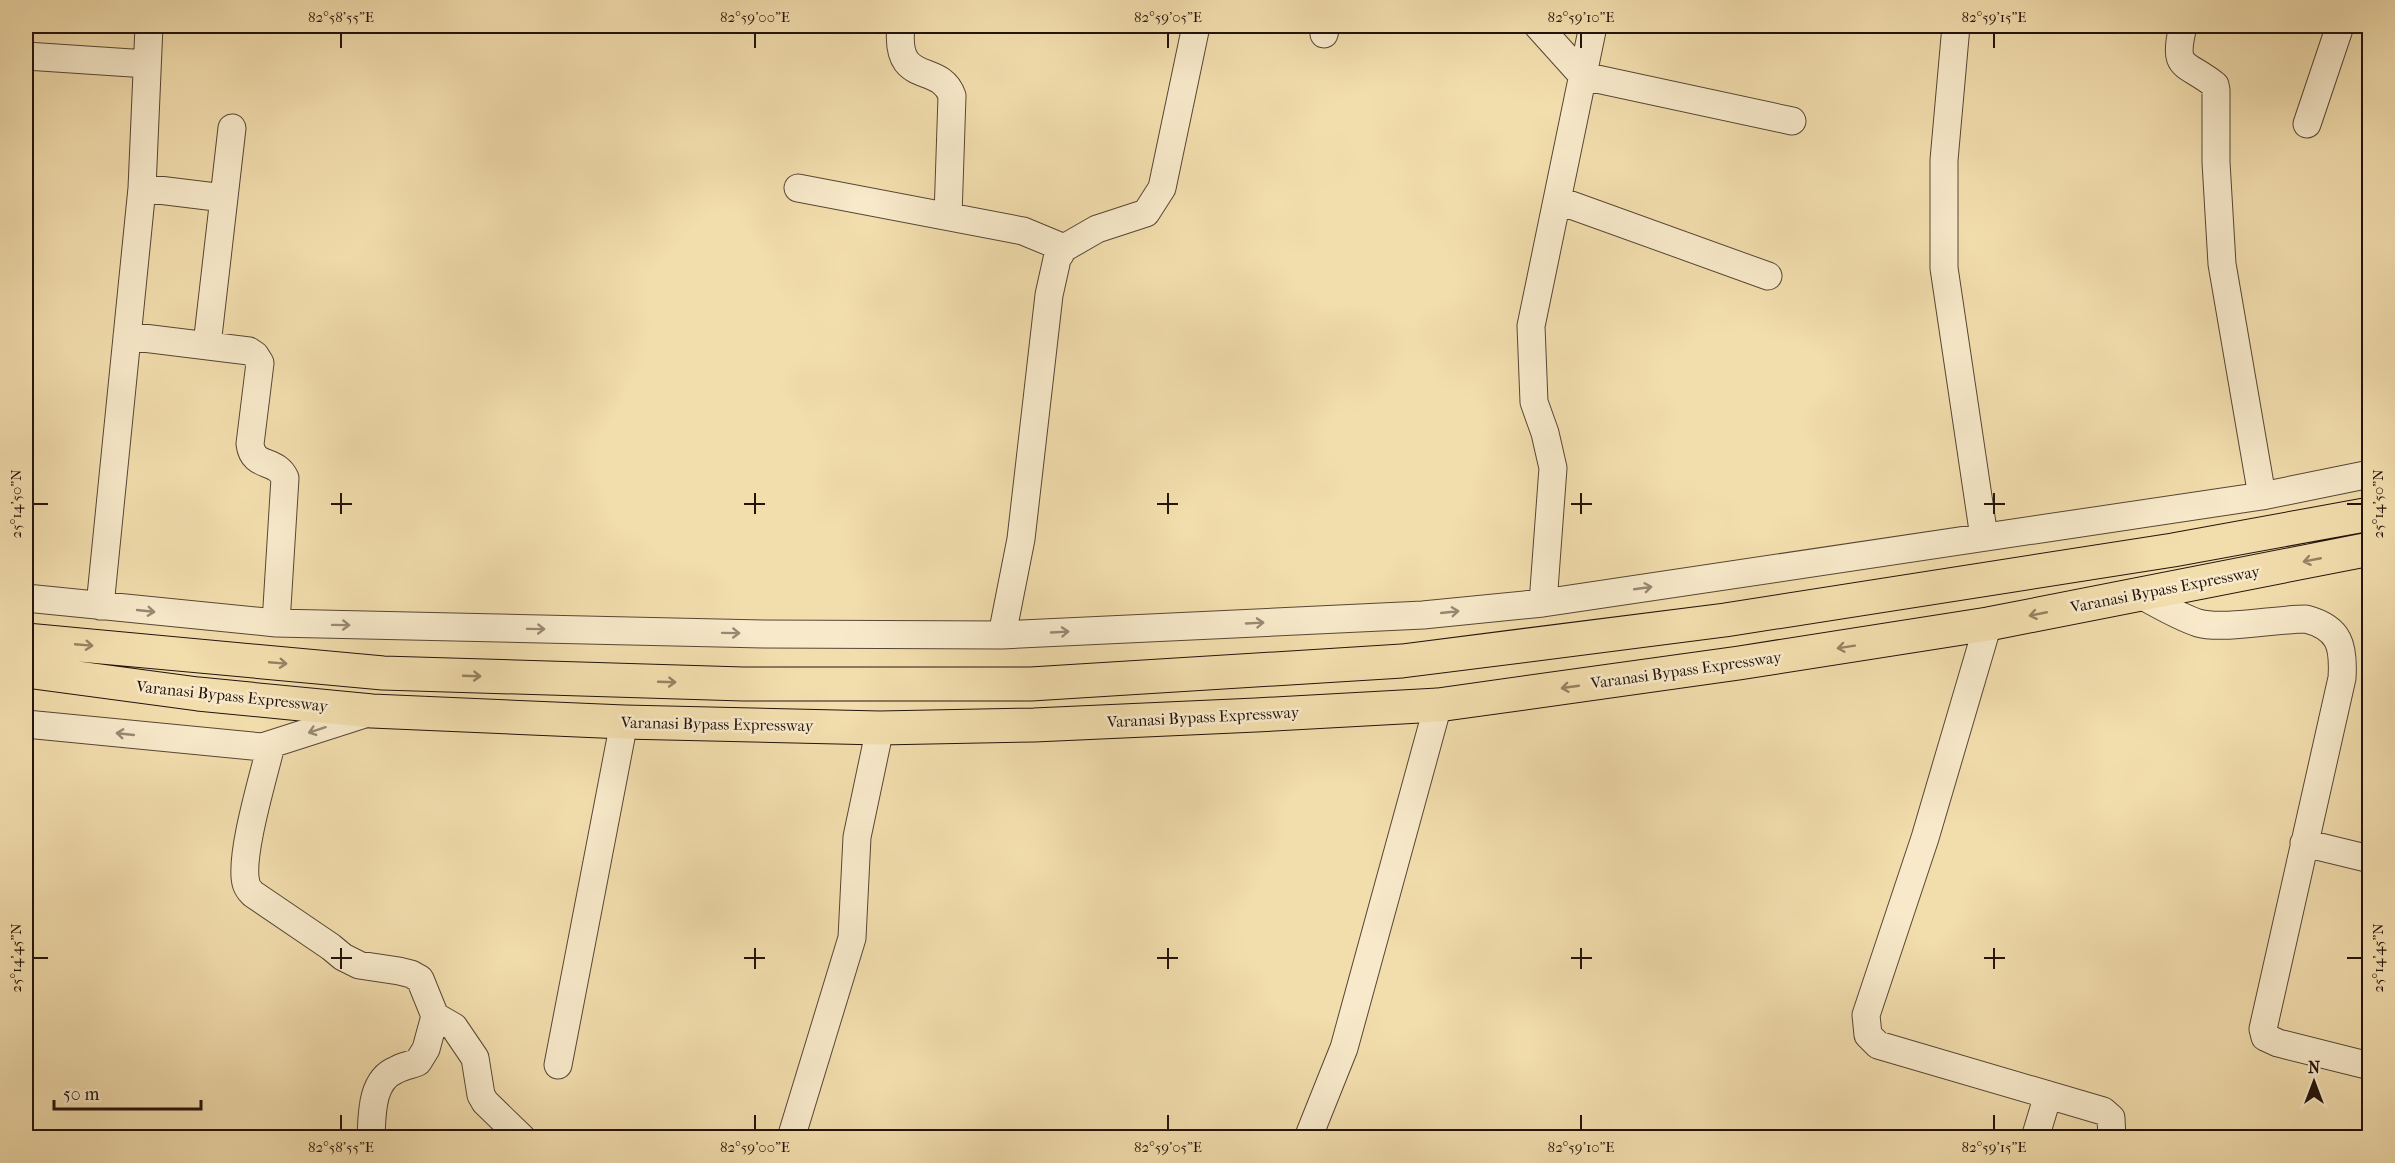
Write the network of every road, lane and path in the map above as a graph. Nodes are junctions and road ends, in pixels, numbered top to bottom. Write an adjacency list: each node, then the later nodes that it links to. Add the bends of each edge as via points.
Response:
1 (149, 26): 10 (street)
2 (901, 26): 19 (street, via 904,60 945,84 952,96)
3 (1196, 26): 20 (street, via 1156,201 1146,213 1097,229)
4 (1538, 26): 11 (street)
5 (1593, 26): 11 (street)
6 (1956, 26): 27 (street, via 1944,159 1944,268)
7 (2183, 26): 25 (street, via 2178,45 2180,60 2217,90 2222,264)
8 (2340, 26): 13 (street)
9 (26, 56): 10 (street)
10 (147, 64): 15 (street)
11 (1583, 76): 12 (street); 18 (street)
12 (1792, 121)
13 (2307, 123)
14 (232, 128): 17 (street)
15 (142, 188): 17 (street); 22 (street)
16 (798, 188): 19 (street)
17 (224, 198): 23 (street)
18 (1557, 200): 21 (street); 31 (street, via 1531,326 1533,402 1553,468)
19 (948, 216): 20 (street, via 1023,231)
20 (1064, 248): 35 (street, via 1057,259 1049,295 1021,539)
21 (1768, 276)
22 (127, 336): 23 (street); 32 (street)
23 (207, 345): 33 (street, via 249,351 260,363 251,452 256,459 282,471 285,478)
24 (2370, 474): 25 (street)
25 (2262, 496): 27 (street)
26 (2370, 514): 36 (highway, one-way to 26, via 383,673 742,684 1031,684 1402,661 1714,622 2173,550)
27 (1984, 537): 31 (street, one-way to 27)
28 (2370, 549): 29 (highway, Varanasi Bypass Expressway, one-way to 29)
29 (2139, 594): 34 (highway, Varanasi Bypass Expressway, one-way to 34); 44 (street, via 2200,624 2306,619 2319,622 2338,639 2342,678)
30 (26, 598): 32 (street)
31 (1543, 603): 35 (street, one-way to 31, via 1422,615)
32 (100, 606): 33 (street, one-way to 33)
33 (276, 623): 35 (street, one-way to 35, via 751,634)
34 (1988, 624): 38 (highway, Varanasi Bypass Expressway, one-way to 38); 49 (street, via 1925,838 1866,1015 1868,1035 1878,1045)
35 (1002, 635)
36 (26, 640)
37 (26, 671): 39 (highway, Varanasi Bypass Expressway, via 198,694)
38 (1438, 705): 42 (highway, Varanasi Bypass Expressway); 53 (street, via 1344,1048)
39 (372, 711): 40 (highway, Varanasi Bypass Expressway); 43 (street, one-way to 43)
40 (624, 722): 42 (highway, Varanasi Bypass Expressway); 47 (street)
41 (26, 724): 43 (street, one-way to 41)
42 (880, 728): 52 (street, via 856,837 852,938)
43 (272, 745): 46 (street, via 247,852 246,886 343,957 359,965 399,971 420,979)
44 (2304, 843): 45 (street); 48 (street, via 2263,1029 2265,1037)
45 (2370, 859)
46 (435, 1016): 50 (street, via 418,1062 386,1076 378,1089); 51 (street, via 454,1027 475,1058 484,1102)
47 (558, 1065)
48 (2370, 1066)
49 (2048, 1095): 54 (street); 55 (street, via 2103,1111 2111,1118)
50 (371, 1137)
51 (522, 1137)
52 (791, 1137)
53 (1308, 1137)
54 (2035, 1137)
55 (2112, 1137)

